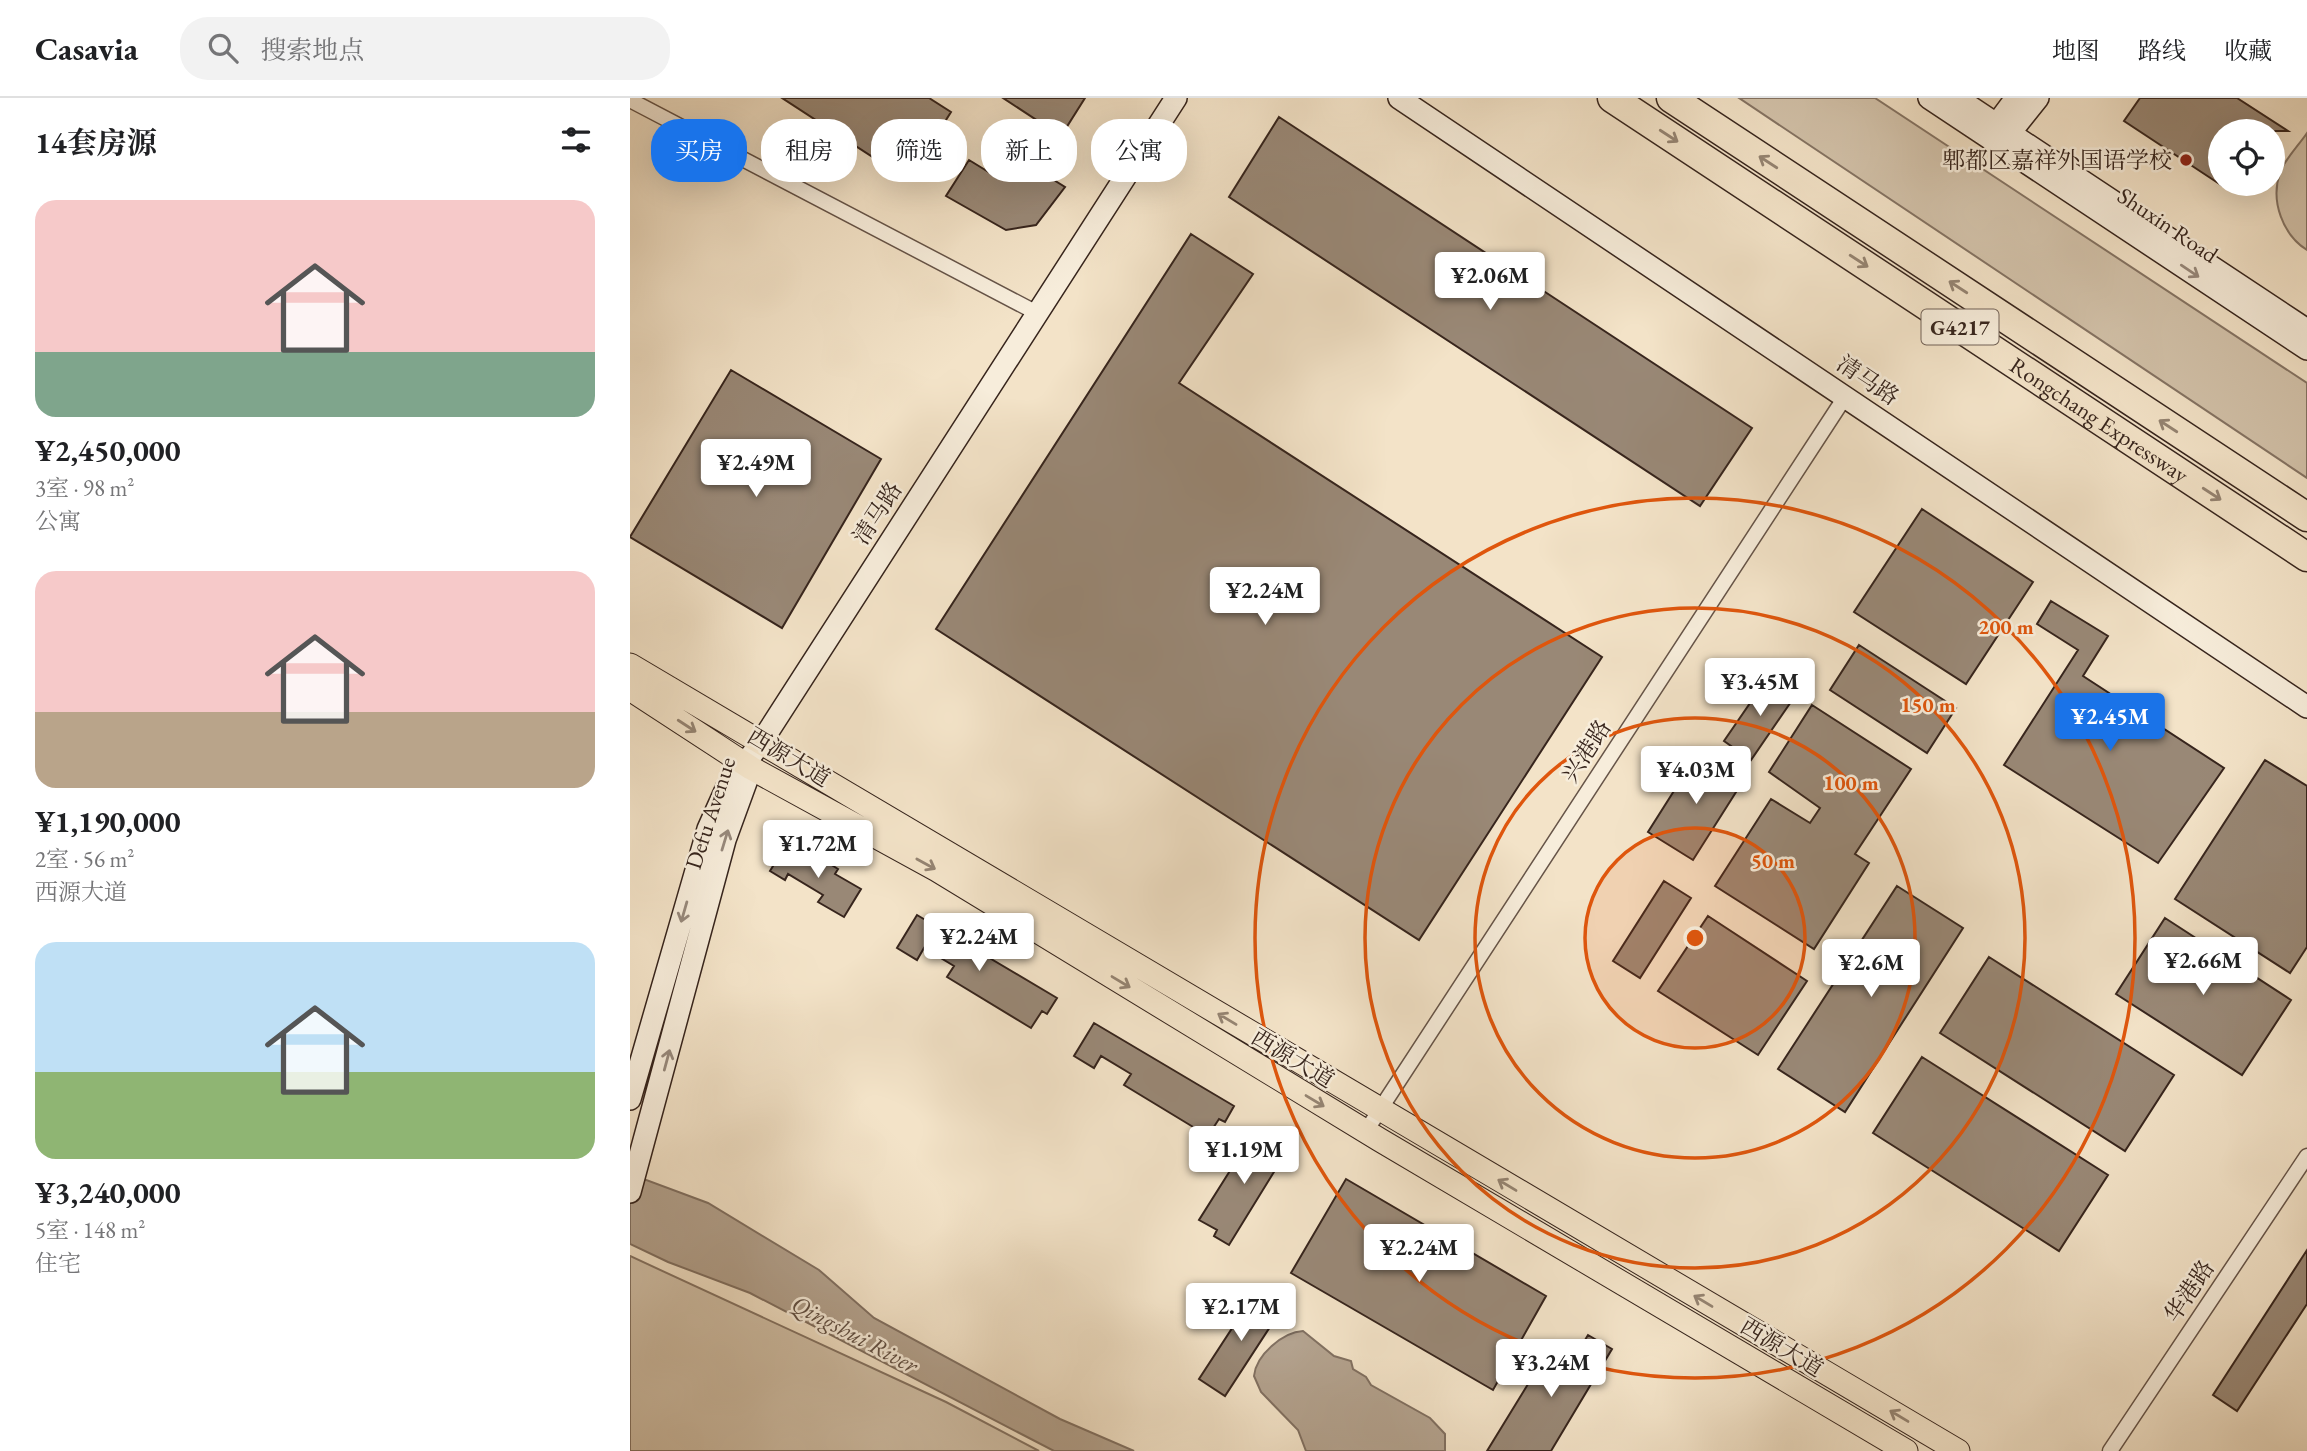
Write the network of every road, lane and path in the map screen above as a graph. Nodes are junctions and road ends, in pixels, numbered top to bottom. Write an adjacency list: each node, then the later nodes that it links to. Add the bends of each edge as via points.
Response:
1 (1176, 98): 11 (street, 清马路)
2 (1399, 98): 14 (street, 清马路)
3 (1612, 98): 16 (highway, Rongchang Expressway / G4217, one-way to 16)
4 (1671, 98): 15 (highway, Rongchang Expressway / G4217, one-way to 4)
5 (1929, 98): 10 (street, Shuxin Road)
6 (1957, 98): 10 (street, Shuxin Road)
7 (2016, 98): 10 (street)
8 (2038, 98): 10 (street)
9 (630, 100): 11 (street)
10 (1998, 134): 12 (street, Shuxin Road); 13 (street, Shuxin Road, one-way to 13)
11 (1037, 313): 20 (street, 清马路)
12 (2307, 330)
13 (2307, 349)
14 (1845, 397): 19 (street, 清马路); 23 (street, 兴港路)
15 (2307, 517)
16 (2307, 557)
17 (630, 664): 20 (main road, 西源大道)
18 (630, 689): 21 (main road, 西源大道, one-way to 21)
19 (2307, 707)
20 (762, 741): 21 (street, Defu Avenue); 23 (main road, 西源大道, one-way to 20)
21 (748, 766): 22 (street, Defu Avenue, one-way to 22, via 726,789 708,829); 24 (main road, 西源大道, one-way to 24, via 937,870); 26 (street, Defu Avenue, one-way to 21)
22 (630, 1099)
23 (1379, 1110): 24 (street, 兴港路); 28 (main road, 西源大道, one-way to 23)
24 (1366, 1131): 27 (main road, 西源大道)
25 (2307, 1156): 29 (street, 华港路)
26 (630, 1192)
27 (1906, 1451)
28 (1958, 1451)
29 (2110, 1451)

